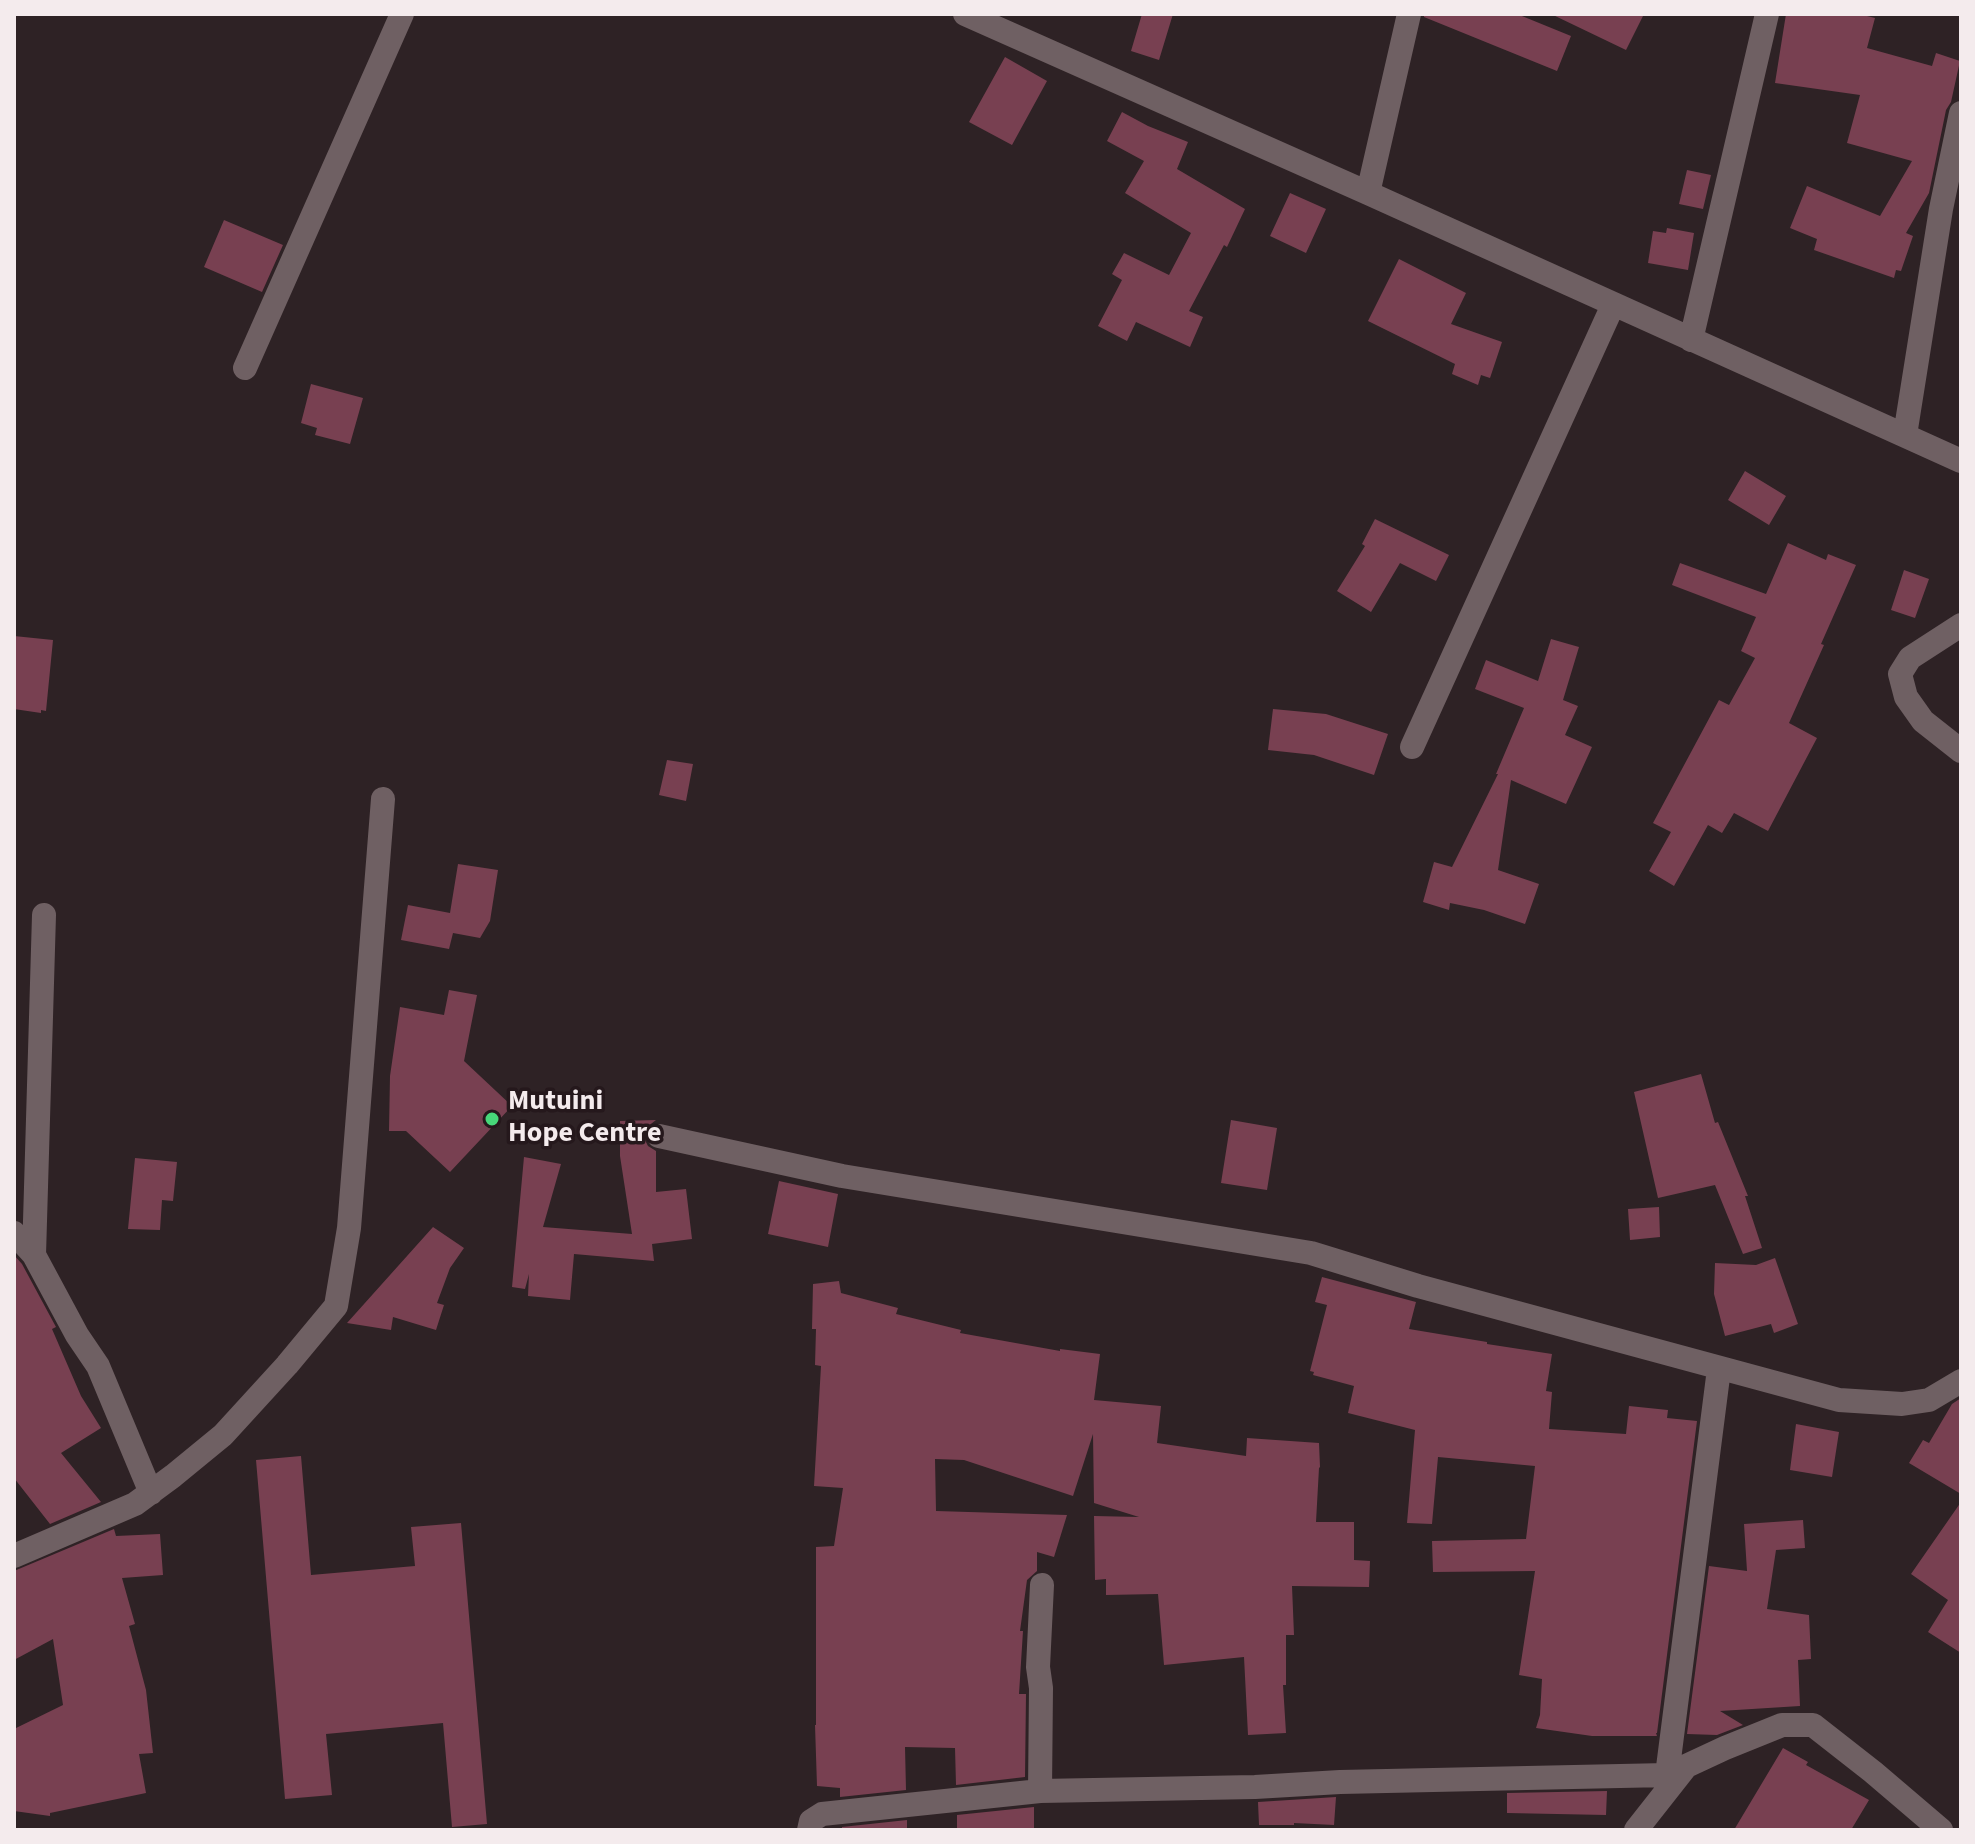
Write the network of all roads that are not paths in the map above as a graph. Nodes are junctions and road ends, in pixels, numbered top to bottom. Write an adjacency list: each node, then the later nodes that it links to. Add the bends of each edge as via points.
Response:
1 (402, 14): 9 (street)
2 (965, 14): 6 (street)
3 (1409, 14): 6 (street)
4 (1767, 14): 8 (street)
5 (1961, 113): 10 (street)
6 (1368, 193): 7 (street)
7 (1613, 305): 8 (street); 13 (street)
8 (1691, 340): 10 (street)
9 (245, 368)
10 (1905, 435): 11 (street)
11 (1961, 461)
12 (1961, 625): 14 (street, via 1910,658 1900,674 1906,697 1923,721)
13 (1412, 747)
14 (1961, 751)
15 (383, 799): 22 (street, via 349,1228 336,1306 223,1435)
16 (44, 915): 19 (street)
17 (659, 1136): 20 (street, via 842,1176 1311,1253)
18 (14, 1233): 19 (street)
19 (34, 1255): 22 (street, via 98,1366)
20 (1719, 1369): 21 (street, via 1839,1400 1902,1404 1929,1400); 25 (street)
21 (1961, 1381)
22 (151, 1493): 23 (street)
23 (14, 1556)
24 (1042, 1585): 26 (street)
25 (1676, 1771): 26 (street); 28 (street); 29 (street, via 1782,1725 1813,1725)
26 (1040, 1791): 27 (street, via 822,1814 811,1821)
27 (809, 1830)
28 (1636, 1830)
29 (1941, 1830)

